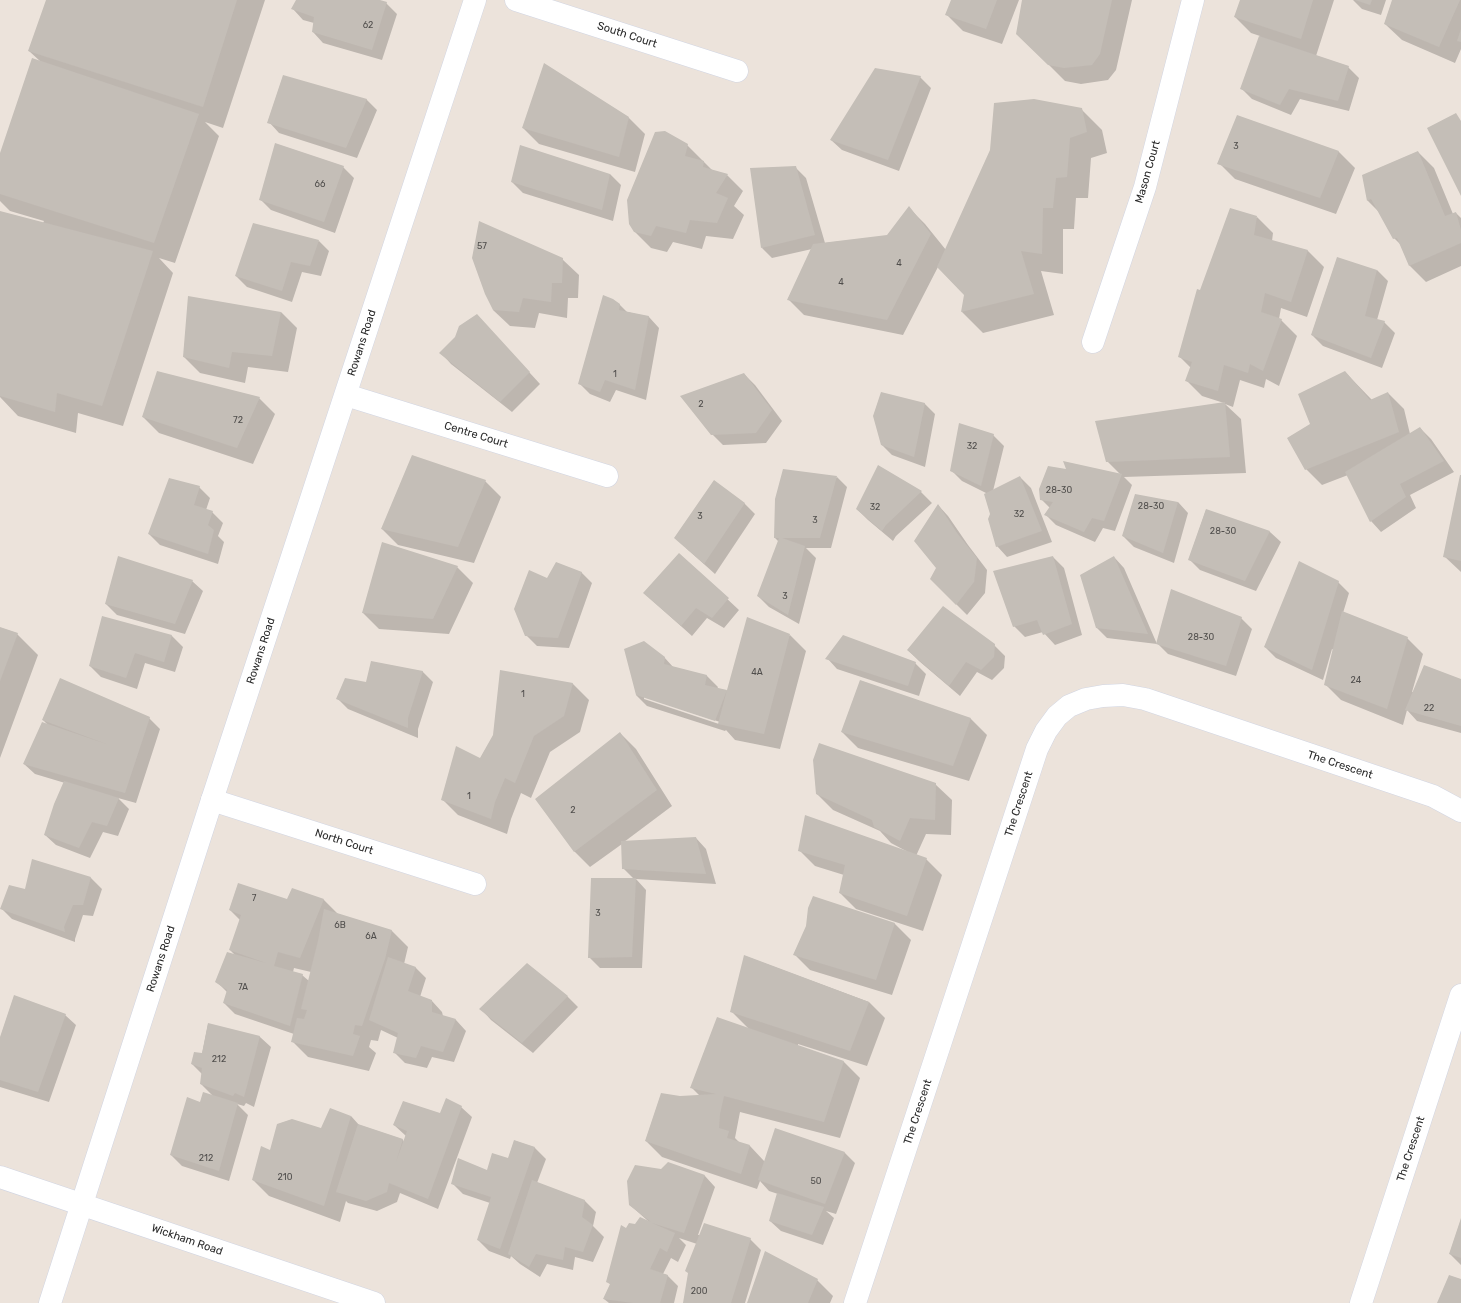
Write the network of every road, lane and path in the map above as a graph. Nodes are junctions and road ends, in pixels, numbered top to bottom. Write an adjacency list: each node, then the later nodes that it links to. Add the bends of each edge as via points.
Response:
1 (475, 0): 6 (street, Rowans Road)
2 (516, 0): 4 (street, South Court)
3 (1193, 0): 5 (street, Mason Court, via 1145,187)
4 (738, 71)
5 (1093, 342)
6 (346, 395): 7 (street, Centre Court); 8 (street, Rowans Road)
7 (607, 476)
8 (212, 800): 10 (street, North Court); 13 (street, Rowans Road)
9 (1461, 811): 16 (street, The Crescent, via 1432,796 1145,699 1123,695 1086,699 1069,706 1056,716 1037,749)
10 (475, 884)
11 (1461, 995): 17 (street, The Crescent)
12 (0, 1177): 13 (street, Wickham Road)
13 (81, 1204): 14 (street, Rowans Road); 15 (street, Wickham Road)
14 (50, 1303)
15 (374, 1303)
16 (855, 1303)
17 (1361, 1303)

